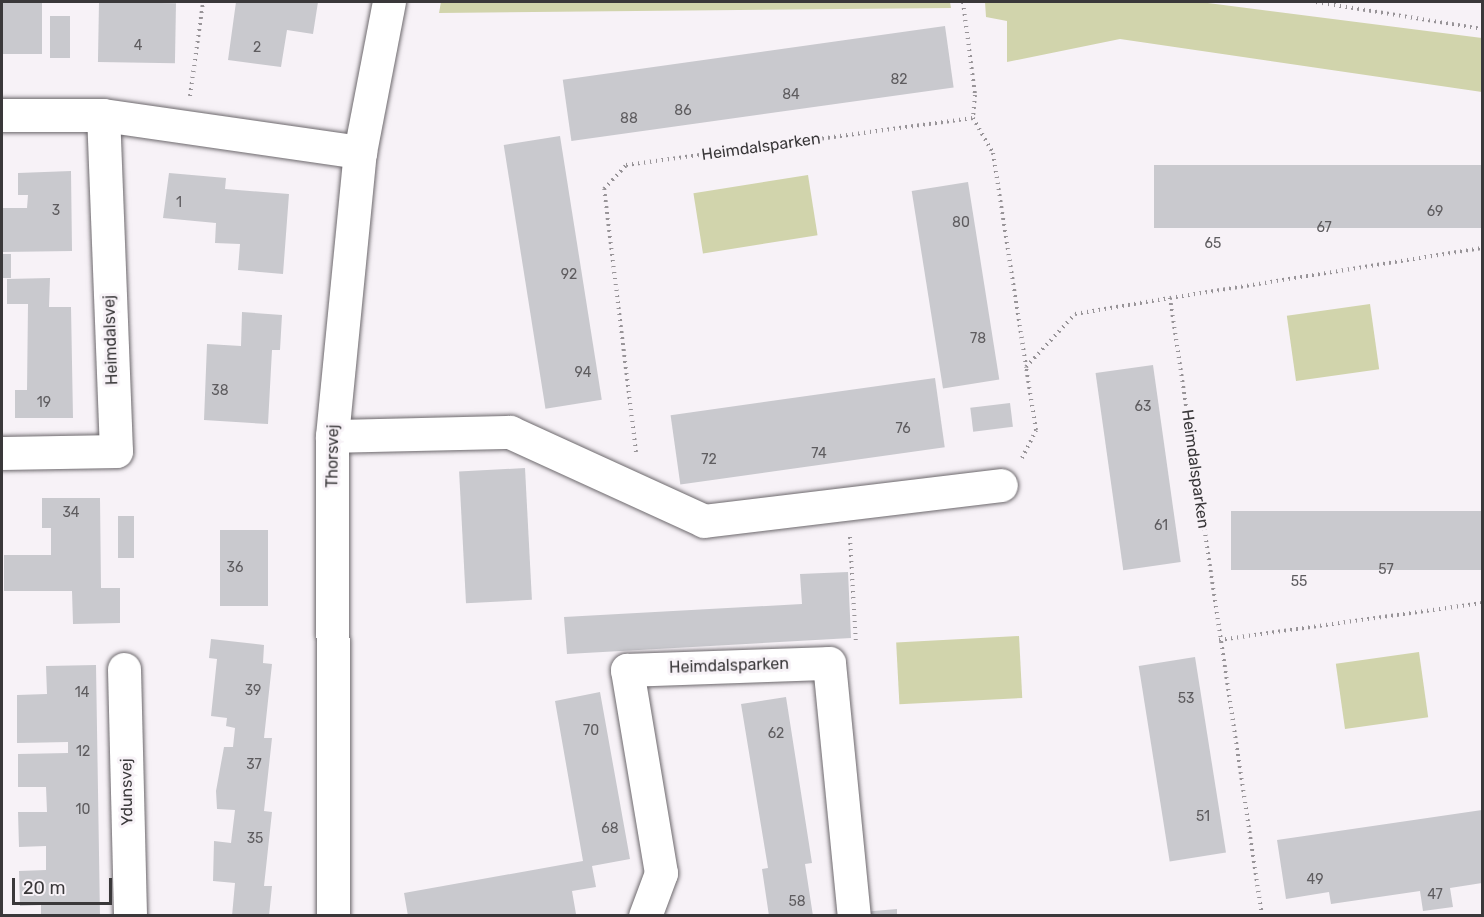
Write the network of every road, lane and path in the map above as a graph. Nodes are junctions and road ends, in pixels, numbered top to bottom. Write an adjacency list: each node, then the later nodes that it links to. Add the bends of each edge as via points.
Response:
1 (203, 2): 9 (path)
2 (389, 2): 10 (street, Thorsvej)
3 (963, 2): 8 (path, via 975,95)
4 (1316, 2): 5 (path)
5 (1482, 29)
6 (2, 115): 7 (street)
7 (103, 115): 9 (street); 15 (street, Heimdalsvej, via 116,451)
8 (973, 118): 13 (path, via 993,153); 17 (path, Heimdalsparken, via 626,165 604,189 636,446)
9 (186, 127): 10 (street)
10 (360, 152): 14 (street, Thorsvej)
11 (1482, 248): 12 (path)
12 (1170, 297): 13 (path, via 1075,314); 20 (path, Heimdalsparken)
13 (1026, 367): 16 (path, via 1036,430)
14 (332, 436): 17 (street, via 510,432); 24 (street, Thorsvej)
15 (2, 453)
16 (1001, 485): 18 (street)
17 (632, 488): 18 (street, via 704,521)
18 (849, 502): 21 (path, via 856,645)
19 (1482, 603): 20 (path)
20 (1220, 640): 27 (path, Heimdalsparken)
21 (829, 663): 25 (street, Heimdalsparken, via 627,670 662,873 654,904); 26 (street)
22 (124, 669): 23 (street, Ydunsvej)
23 (130, 915)
24 (333, 915)
25 (645, 915)
26 (854, 915)
27 (1262, 915)

